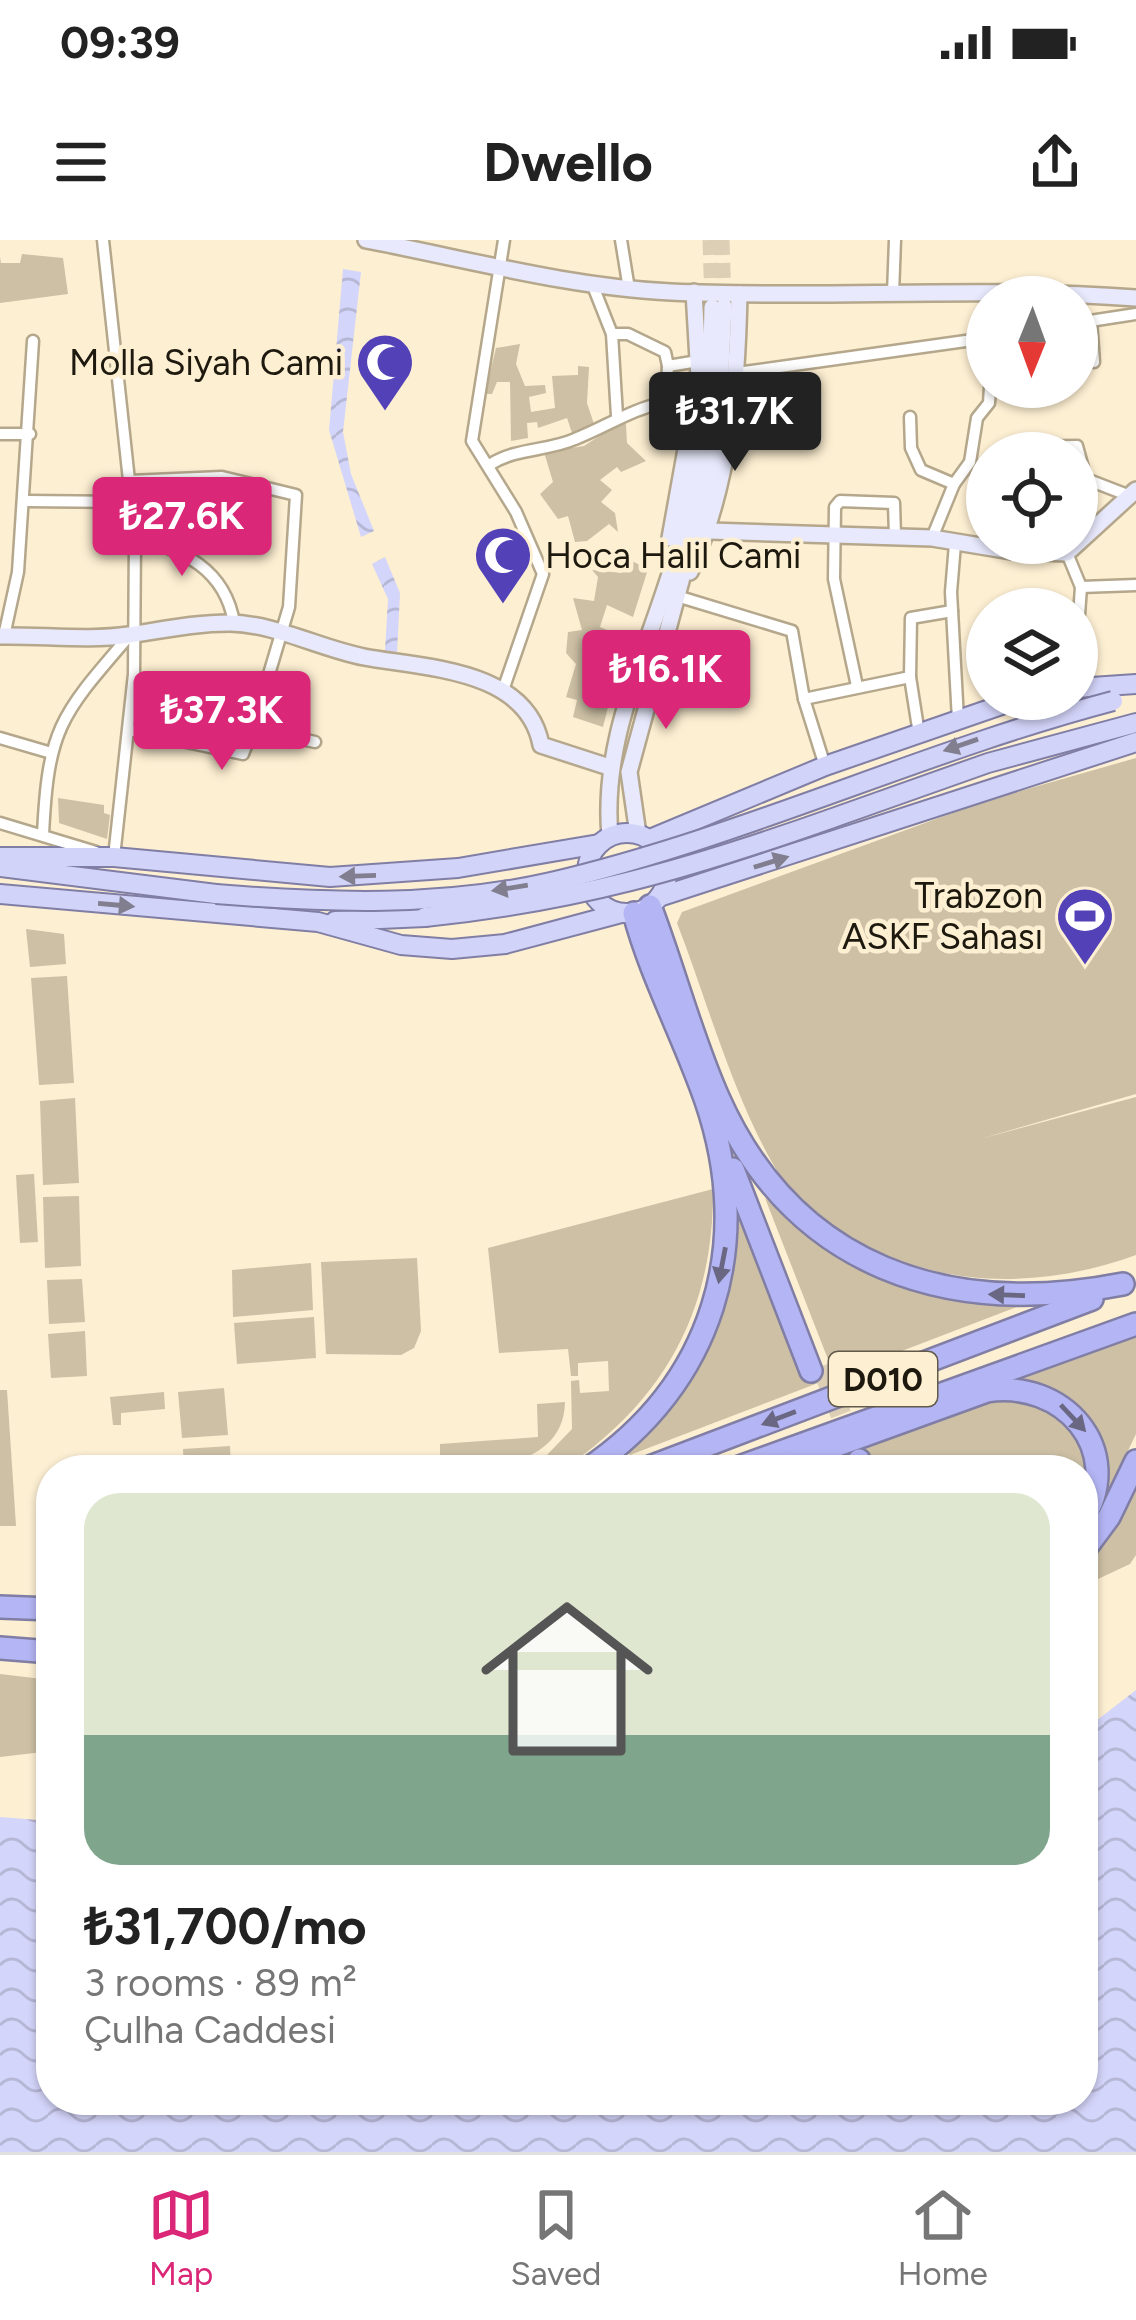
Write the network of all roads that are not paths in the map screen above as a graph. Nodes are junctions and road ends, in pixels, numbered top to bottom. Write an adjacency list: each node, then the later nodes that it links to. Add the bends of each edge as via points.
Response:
1 (103, 240): 27 (street)
2 (366, 240): 6 (street)
3 (504, 240): 6 (street)
4 (621, 240): 8 (street)
5 (895, 240): 11 (street)
6 (497, 265): 7 (street); 26 (street, via 472,441)
7 (593, 286): 8 (street); 15 (street)
8 (629, 289): 9 (street)
9 (694, 292): 10 (street); 18 (street)
10 (739, 294): 11 (street); 20 (street)
11 (893, 294): 12 (street)
12 (1136, 298)
13 (1136, 314): 14 (street)
14 (1098, 320)
15 (612, 334): 19 (street, via 665,352); 22 (street)
16 (33, 341): 25 (street)
17 (966, 342): 20 (street)
18 (698, 361): 19 (street); 47 (street, via 694,428)
19 (668, 366): 22 (street, via 666,402)
20 (737, 373): 34 (street)
21 (985, 408): 29 (street, via 970,462)
22 (617, 416): 26 (street, via 578,439)
23 (910, 417): 29 (street, via 921,470)
24 (0, 434): 25 (street)
25 (30, 434): 31 (street)
26 (490, 464): 56 (street, via 543,574)
27 (129, 481): 32 (street); 49 (street, via 222,477 296,495)
28 (1098, 483): 30 (street)
29 (953, 484): 38 (street)
30 (1133, 493): 33 (street)
31 (25, 501): 32 (street); 51 (street)
32 (129, 502): 36 (street)
33 (1098, 525)
34 (710, 530): 35 (street); 44 (street)
35 (834, 533): 37 (street); 37 (street, via 840,501 895,503); 54 (street, via 833,579)
36 (135, 536): 46 (street, via 201,562 220,582); 50 (street)
37 (895, 536): 38 (street)
38 (932, 538): 39 (street)
39 (955, 544): 40 (street); 45 (street)
40 (966, 545)
41 (1072, 564): 43 (street)
42 (1136, 586): 43 (street)
43 (1081, 587)
44 (680, 597): 48 (street); 58 (street, via 792,631)
45 (952, 611): 52 (street, via 911,618); 60 (street)
46 (234, 623): 49 (street); 50 (street)
47 (650, 624): 48 (street, via 694,490 718,307 718,431); 69 (street)
48 (667, 630): 72 (street, via 629,772)
49 (283, 633): 56 (street, via 366,658 469,674); 61 (street)
50 (130, 635): 51 (street); 62 (street); 67 (street, via 75,698)
51 (2, 636)
52 (910, 677): 54 (street); 63 (street)
53 (1136, 684): 55 (main road)
54 (857, 686): 58 (street)
55 (1098, 687)
56 (502, 693): 69 (street, via 536,723 541,745)
57 (1136, 694): 76 (main road, one-way to 76, bridge, via 1009,728 635,860 547,883 399,900 216,894)
58 (804, 699): 68 (street)
59 (966, 717): 60 (main road)
60 (958, 720): 63 (main road)
61 (253, 728): 62 (street, via 243,754); 66 (street)
62 (130, 730): 75 (street)
63 (919, 735): 68 (main road)
64 (1132, 736): 78 (main road, one-way to 64); 79 (main road, bridge, via 988,763 641,882 535,906)
65 (0, 738): 67 (street)
66 (315, 742)
67 (48, 752): 71 (street)
68 (825, 766): 72 (main road)
69 (609, 767): 73 (street)
70 (0, 823): 71 (street)
71 (43, 835): 75 (street)
72 (644, 836): 73 (main road); 78 (main road, via 668,873)
73 (605, 840): 75 (main road, one-way to 75, via 458,868 330,877); 78 (main road, via 587,879 598,901)
74 (0, 856): 75 (main road)
75 (113, 857)
76 (0, 867)
77 (0, 894): 79 (main road, one-way to 79)
78 (641, 907): 79 (main road, via 505,944 452,949 400,945); 80 (highway)
79 (318, 922)
80 (712, 1099): 81 (highway, one-way to 80, via 1053,1297 977,1294 889,1270 794,1211); 83 (highway); 84 (highway, one-way to 84, via 728,1192 710,1317 665,1397)
81 (1129, 1281): 85 (highway, D010, one-way to 85)
82 (1136, 1324): 86 (highway, D010)
83 (816, 1368)
84 (608, 1455)
85 (681, 1455)
86 (773, 1455)
87 (811, 1455): 88 (highway, one-way to 88, via 988,1391 1022,1390 1059,1402 1080,1422)
88 (1095, 1455)
89 (1136, 1461): 90 (highway)
90 (1098, 1532)
91 (0, 1606): 92 (highway)
92 (36, 1609)
93 (0, 1648): 94 (highway)
94 (36, 1651)

